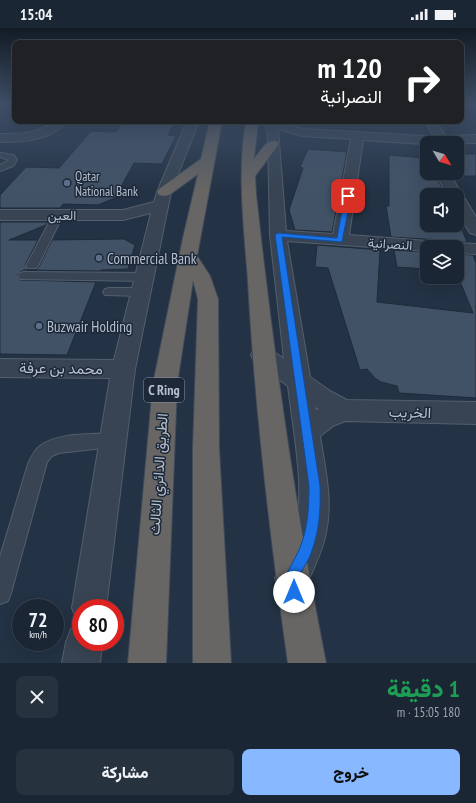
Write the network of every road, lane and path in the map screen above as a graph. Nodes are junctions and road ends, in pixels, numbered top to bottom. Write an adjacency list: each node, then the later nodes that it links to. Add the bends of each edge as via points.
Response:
1 (41, 134): 8 (street, via 19,138)
2 (188, 134): 15 (street)
3 (213, 134): 13 (highway, الطريق الدائري الثالث / C Ring)
4 (261, 134): 30 (highway, via 248,176)
5 (263, 134): 20 (street)
6 (325, 134): 7 (street)
7 (358, 136): 11 (street); 21 (street)
8 (0, 138)
9 (464, 139): 10 (street)
10 (476, 139)
11 (420, 143)
12 (0, 155): 14 (lane, via 14,160)
13 (207, 161): 15 (highway); 25 (highway, الطريق الدائري الثالث / C Ring)
14 (0, 168)
15 (161, 207): 18 (street, العين, via 147,220 123,215); 28 (street)
16 (464, 210): 19 (street)
17 (0, 215): 18 (street, العين)
18 (58, 215): 26 (lane)
19 (476, 230)
20 (278, 235): 21 (street, النصرانية); 33 (street)
21 (340, 240): 22 (street, النصرانية)
22 (420, 246)
23 (464, 248): 24 (street)
24 (476, 249)
25 (188, 258): 43 (highway, الطريق الدائري الثالث / C Ring, via 164,384); 44 (highway, via 201,276 208,299 206,448)
26 (32, 266)
27 (24, 276): 28 (lane)
28 (143, 285): 29 (lane); 32 (street)
29 (109, 292)
30 (262, 355): 33 (street, الخريب); 38 (highway)
31 (0, 368): 32 (street, محمد بن عرفة)
32 (123, 369): 37 (street)
33 (299, 382): 34 (street, الخريب); 36 (street)
34 (344, 410): 35 (street, الخريب); 36 (street, الخريب, via 324,418)
35 (476, 414)
36 (307, 431): 38 (street, via 315,508 312,531 304,555)
37 (112, 440): 39 (lane, via 59,446 46,451 40,457); 40 (street)
38 (292, 578): 45 (highway)
39 (0, 593)
40 (90, 599)
41 (83, 651): 42 (street)
42 (81, 663)
43 (147, 663)
44 (212, 663)
45 (307, 663)

